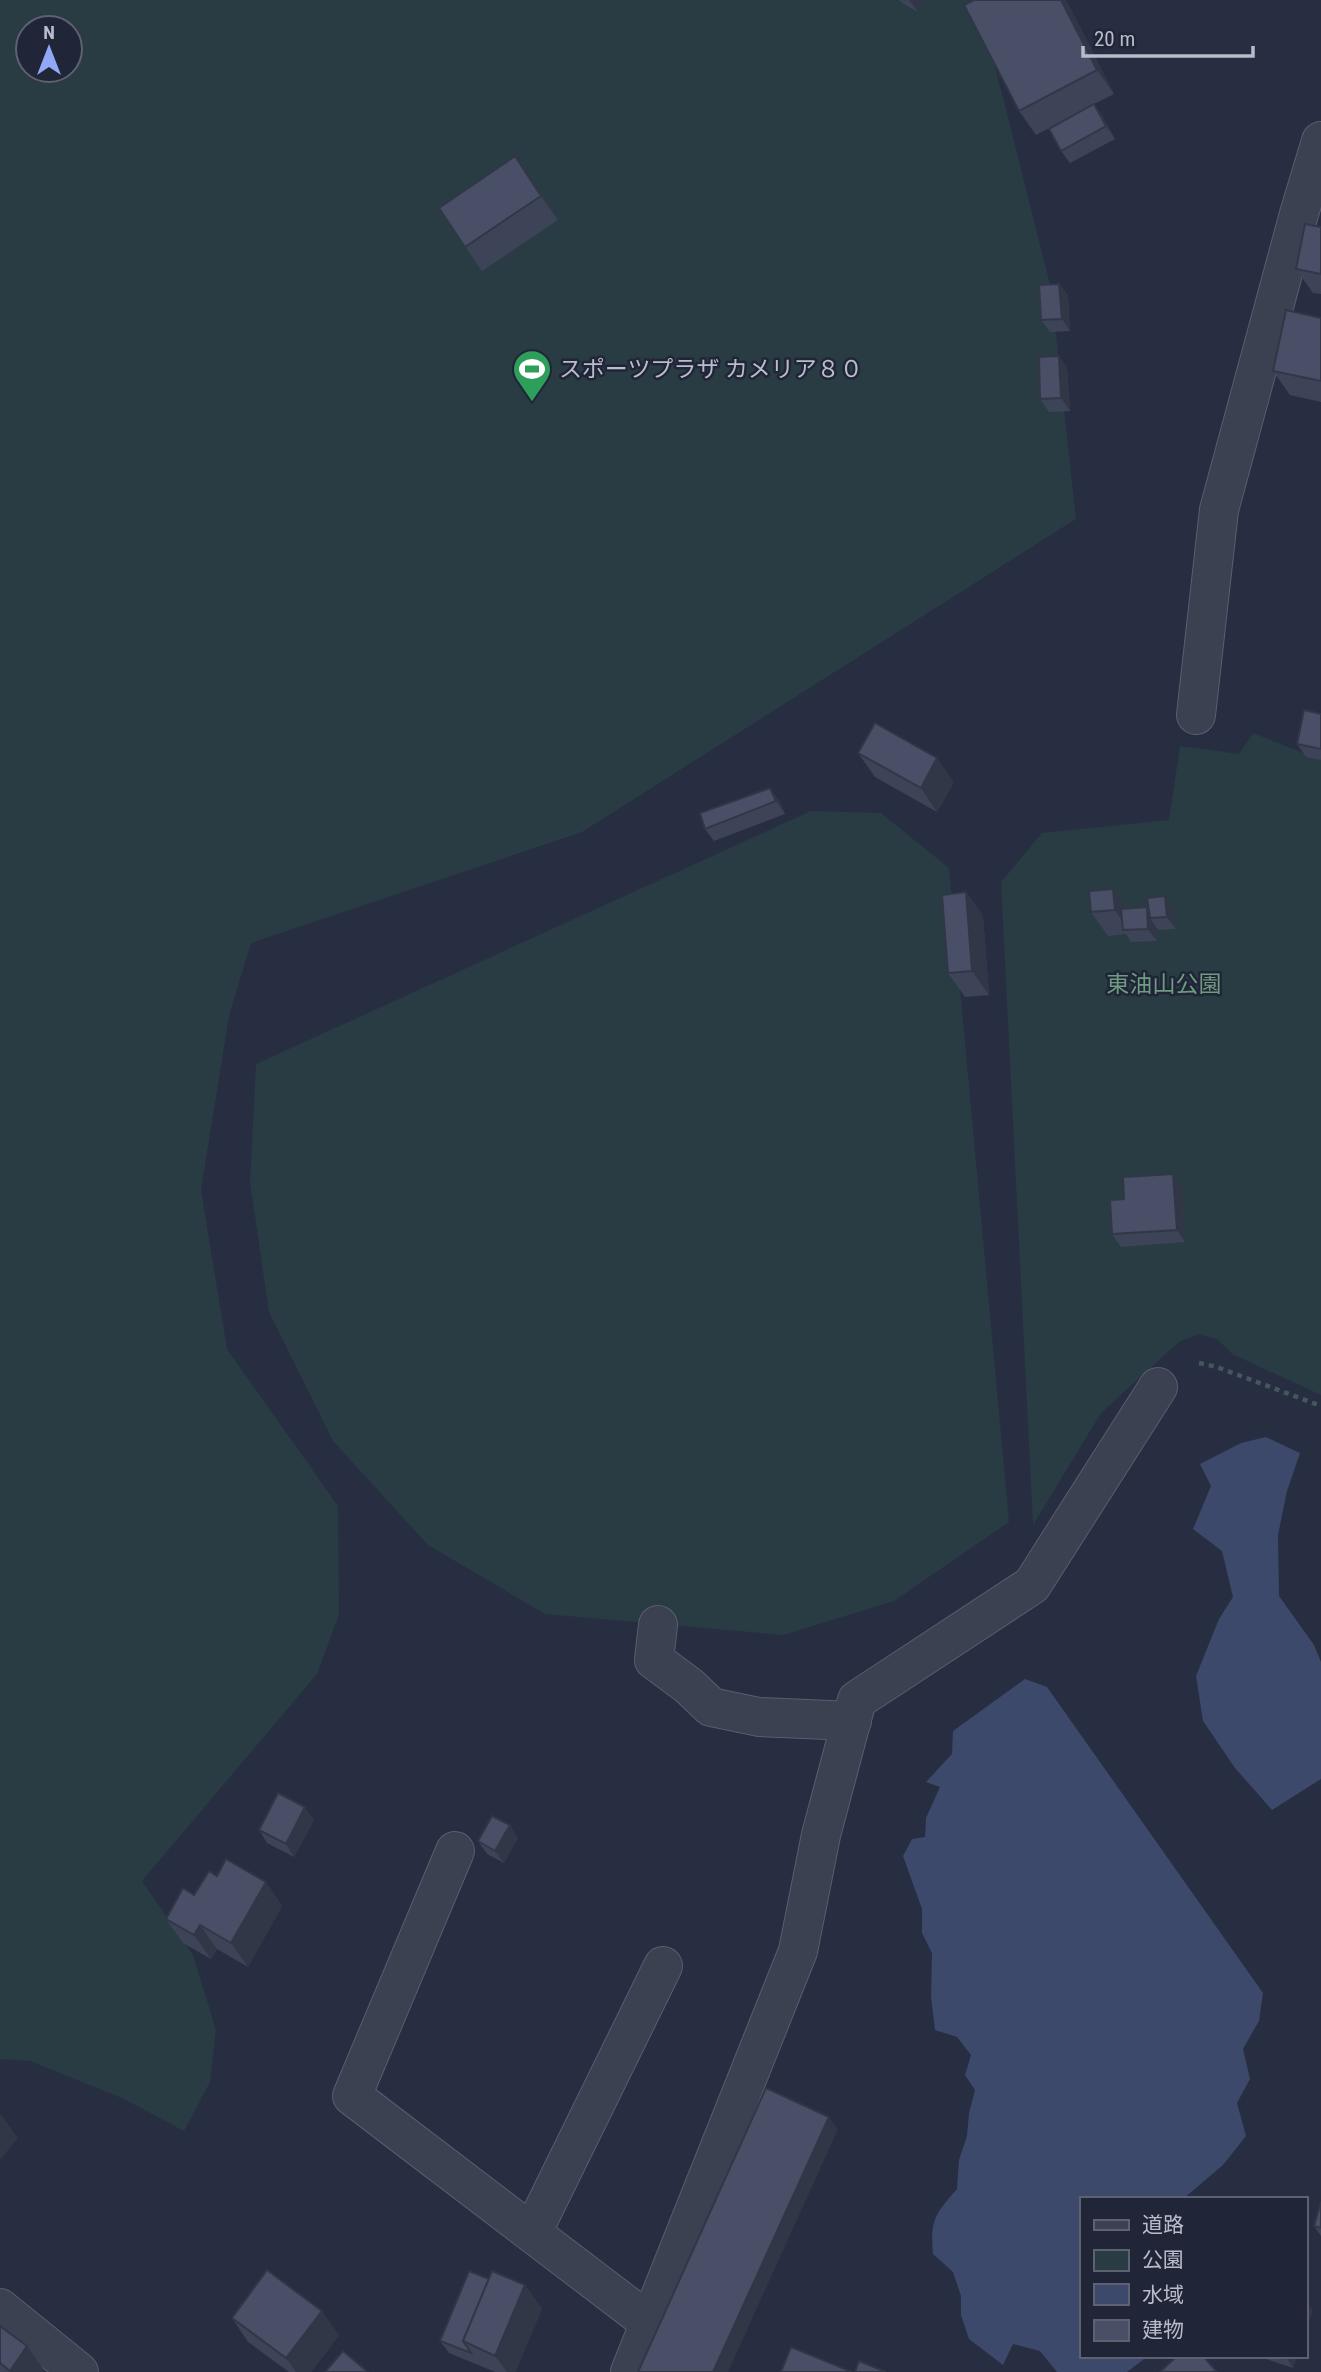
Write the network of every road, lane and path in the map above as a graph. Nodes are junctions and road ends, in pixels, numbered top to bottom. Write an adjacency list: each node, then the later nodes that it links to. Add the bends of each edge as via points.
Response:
1 (1321, 141): 2 (street, via 1219,510)
2 (1196, 715)
3 (1158, 1387): 4 (path, via 1193,1361); 6 (street, via 1032,1585 858,1700)
4 (1321, 1406)
5 (658, 1625): 6 (street, via 654,1660 711,1707 759,1717)
6 (852, 1721): 11 (street, via 821,1835 798,1951)
7 (455, 1851): 9 (street, via 352,2096)
8 (663, 1966): 9 (street)
9 (532, 2233): 11 (street)
10 (0, 2308): 12 (street)
11 (650, 2323): 13 (street)
12 (79, 2372)
13 (630, 2372)

